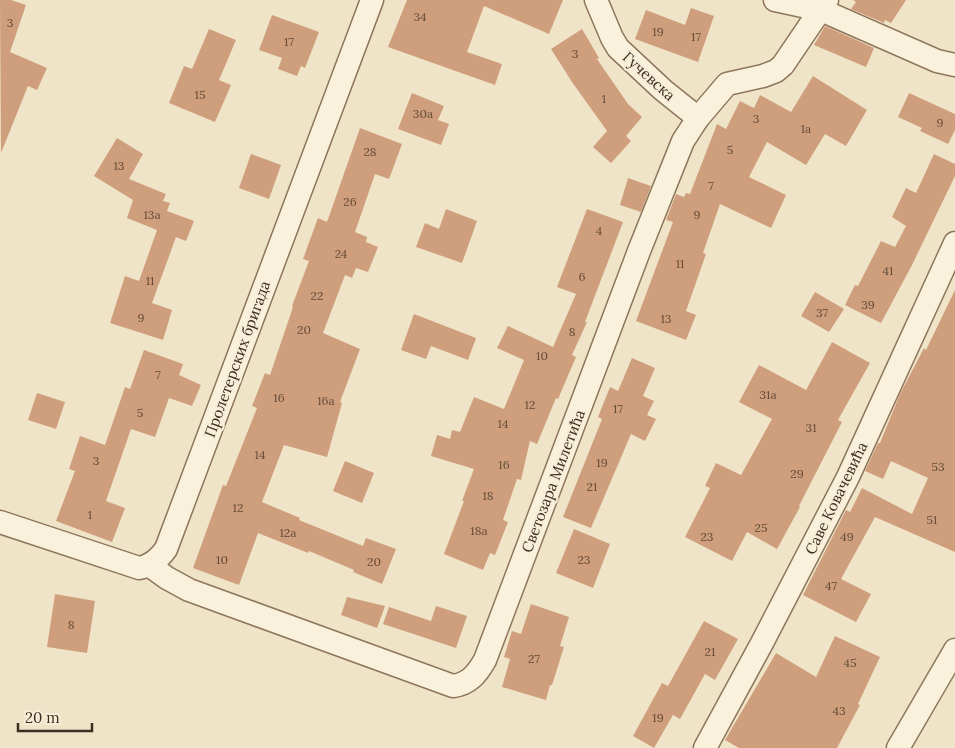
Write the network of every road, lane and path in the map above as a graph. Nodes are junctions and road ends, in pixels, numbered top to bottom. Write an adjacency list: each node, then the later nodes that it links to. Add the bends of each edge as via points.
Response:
1 (372, 0): 9 (street, Пролетерских бригада, via 166,549 158,560)
2 (596, 0): 6 (street, Гучевска, via 618,48)
3 (775, 0): 4 (street)
4 (824, 5): 5 (street, via 937,61); 6 (street, Светозара Милетића, via 776,71 727,84)
5 (955, 65)
6 (698, 118): 9 (street, Светозара Милетића, via 672,166 485,660 470,680 453,686 434,680 189,590)
7 (955, 243): 11 (street, Саве Ковачевића, via 848,477)
8 (0, 522): 9 (street, via 128,565 139,568)
9 (149, 565)
10 (955, 650): 12 (street)
11 (705, 748)
12 (898, 748)

